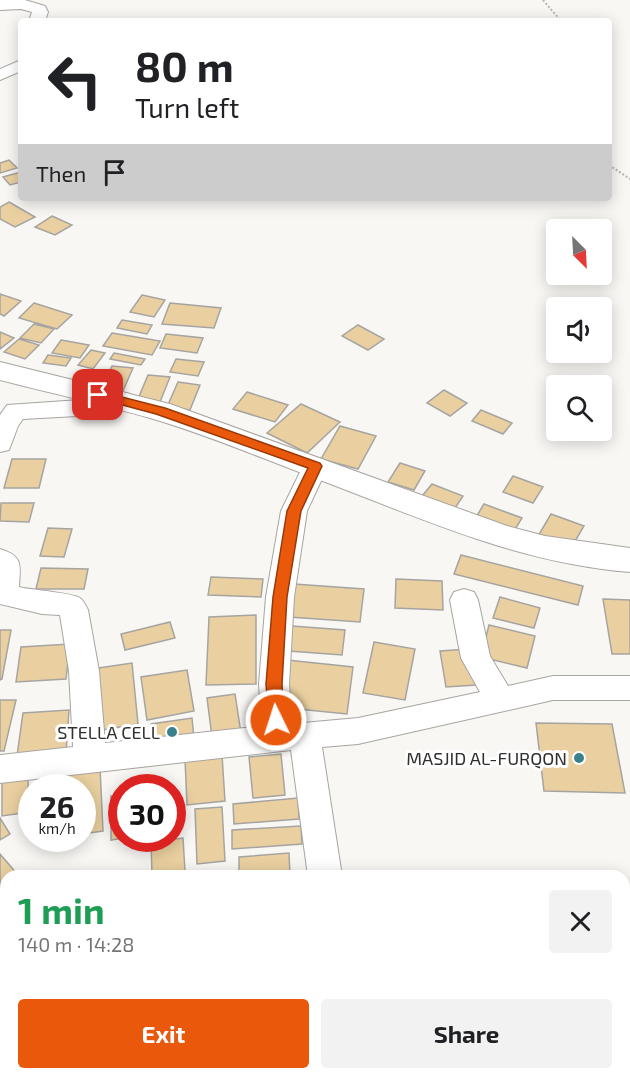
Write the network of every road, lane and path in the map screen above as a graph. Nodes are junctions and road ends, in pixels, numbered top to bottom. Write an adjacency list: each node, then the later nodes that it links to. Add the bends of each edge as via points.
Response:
1 (543, 0): 4 (path)
2 (0, 6): 3 (street, via 22,4 39,9)
3 (38, 18)
4 (558, 18)
5 (18, 66): 6 (street)
6 (0, 75)
7 (612, 167): 8 (path)
8 (630, 179)
9 (0, 371): 10 (street)
10 (122, 400): 11 (street, via 95,407 16,411 6,424); 12 (street)
11 (0, 444)
12 (315, 466): 14 (street, via 500,536 545,548); 18 (street, via 294,511 280,597 274,684)
13 (0, 559): 19 (street, via 6,563 5,590 9,596 70,605 74,610 84,671)
14 (630, 560)
15 (464, 600): 17 (street, via 476,658)
16 (630, 688): 17 (street, via 553,688)
17 (499, 698): 18 (street, via 358,731)
18 (291, 738): 19 (street); 21 (street)
19 (90, 759): 20 (street)
20 (0, 770)
21 (324, 870)

